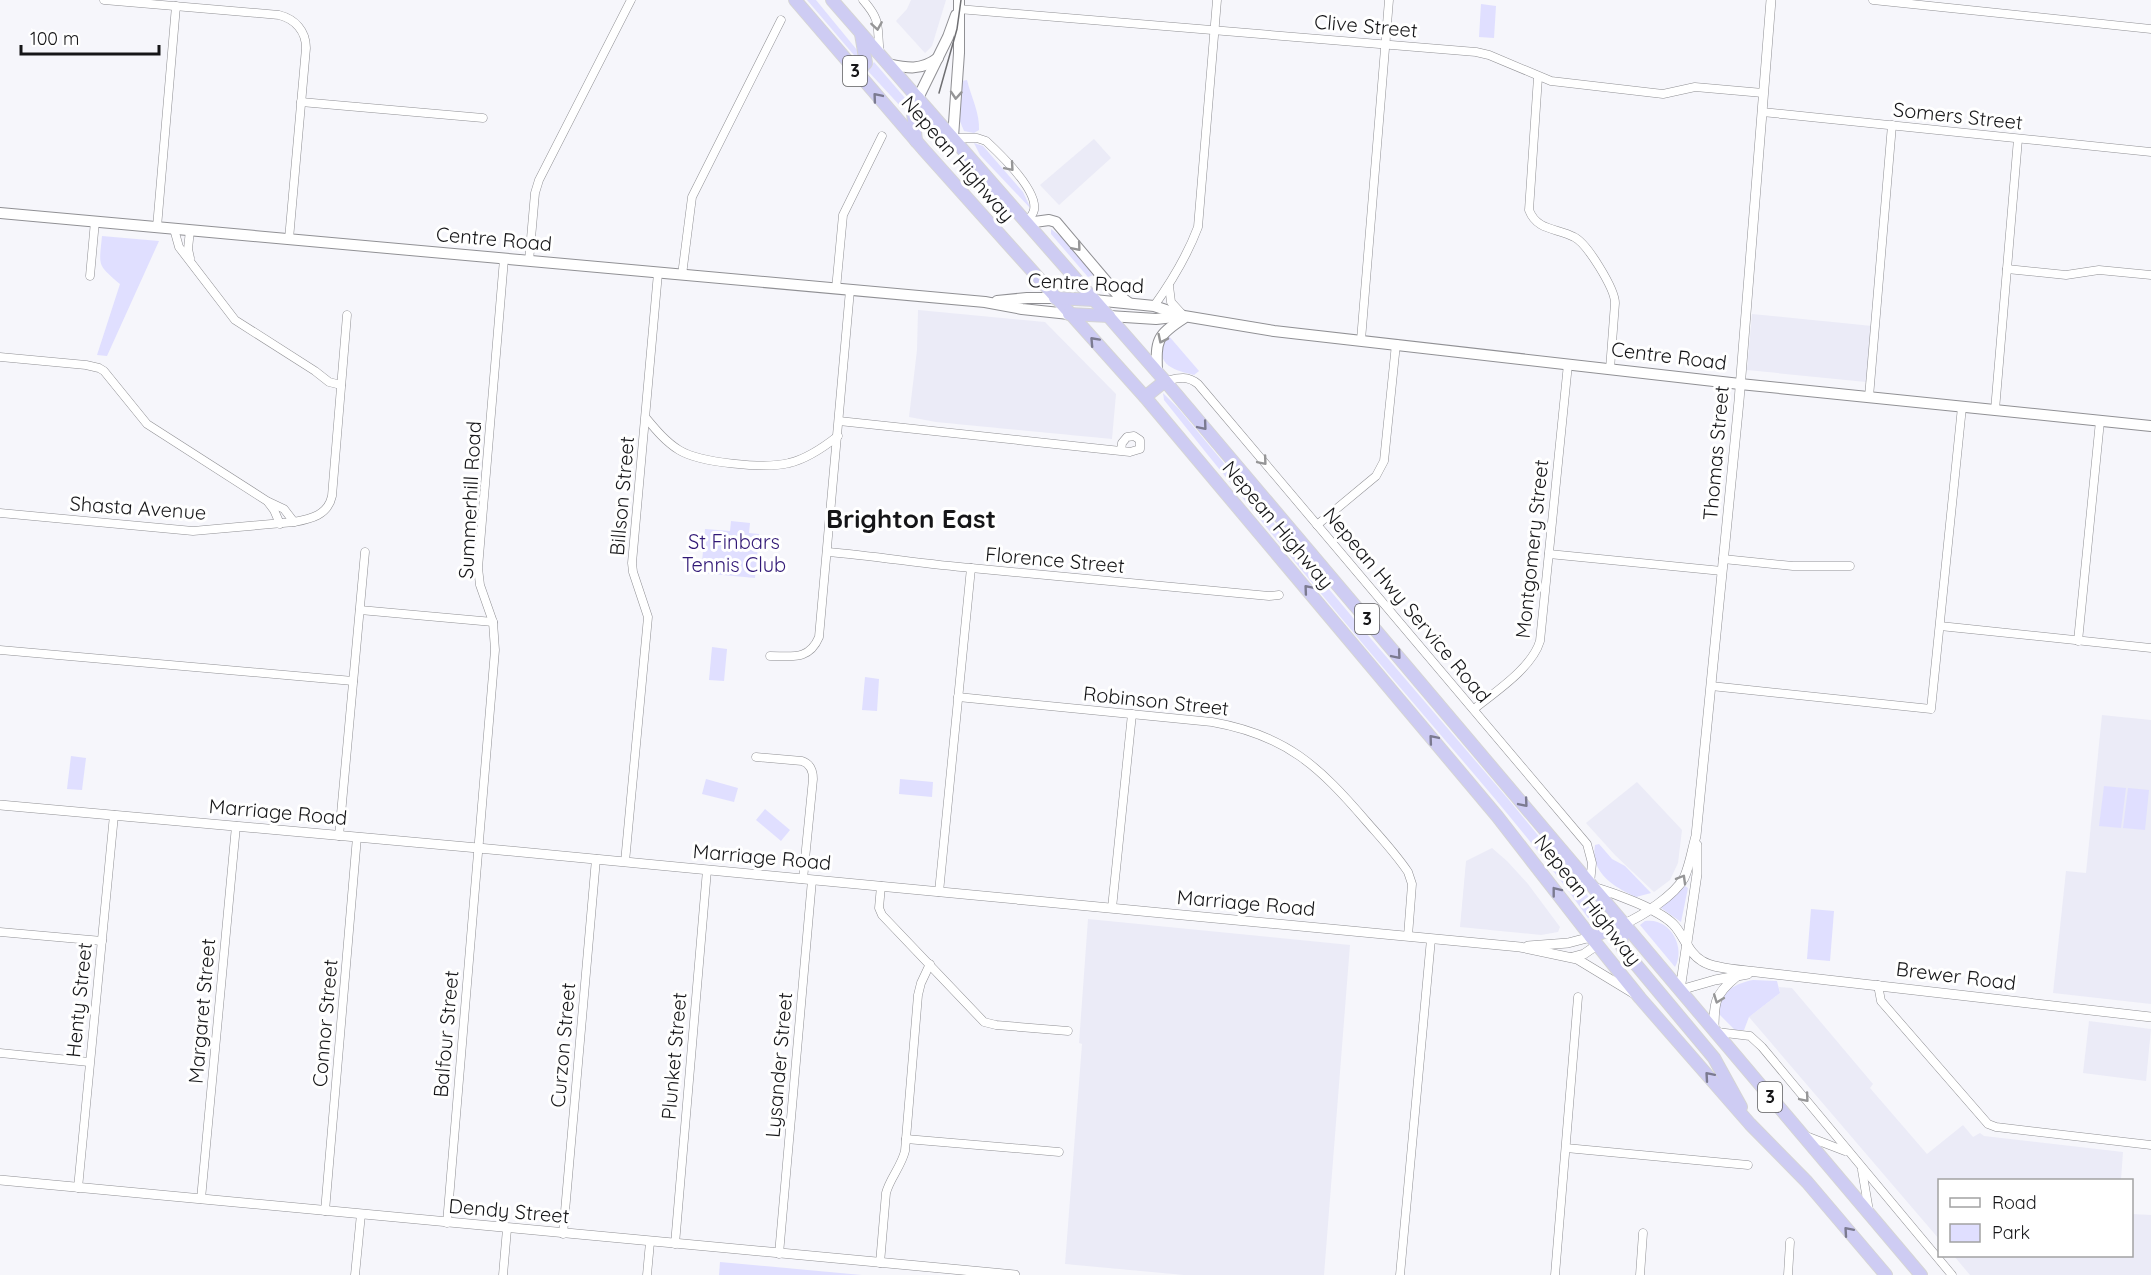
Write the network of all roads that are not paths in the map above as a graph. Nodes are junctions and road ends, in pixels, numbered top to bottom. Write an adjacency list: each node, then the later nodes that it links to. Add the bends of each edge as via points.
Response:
1 (104, 0): 11 (street)
2 (631, 0): 41 (street, via 539,180)
3 (795, 0): 19 (highway, Nepean Highway / 3)
4 (832, 0): 15 (highway, Nepean Highway / 3)
5 (863, 0): 18 (street, one-way to 18, via 876,17)
6 (1217, 0): 14 (street)
7 (1389, 0): 16 (street)
8 (1771, 0): 21 (street, Thomas Street)
9 (1873, 0): 13 (street)
10 (959, 5): 14 (street, Clive Street); 17 (main road); 28 (main road, one-way to 28)
11 (176, 6): 23 (street, via 279,15 293,21 305,38 306,48); 35 (street)
12 (781, 20): 44 (street, via 692,197)
13 (2151, 29)
14 (1215, 30): 16 (street, Clive Street); 47 (street, via 1198,227)
15 (861, 33): 18 (highway, Nepean Highway / 3); 19 (highway, via 866,63)
16 (1386, 45): 20 (street, Clive Street, via 1484,54); 59 (street)
17 (940, 55): 18 (main road, via 915,68); 22 (main road)
18 (884, 59): 22 (highway, Nepean Highway / 3)
19 (853, 69): 30 (highway, Nepean Highway / 3, one-way to 19)
20 (1538, 77): 21 (street, Clive Street, via 1663,94 1695,87); 63 (street, via 1528,210 1540,225 1580,241 1614,294)
21 (1764, 93): 24 (street, Thomas Street)
22 (918, 98): 28 (highway, Nepean Highway / 3); 30 (highway, via 914,113)
23 (301, 102): 25 (street); 38 (street)
24 (1762, 112): 26 (street, Somers Street); 66 (street, Thomas Street)
25 (483, 118)
26 (1892, 125): 29 (street, Somers Street); 68 (street)
27 (882, 136): 48 (street, via 843,215)
28 (953, 138): 34 (highway, Nepean Highway / 3); 34 (street, one-way to 34, via 986,141 1021,180 1034,203 1034,213)
29 (2018, 138): 31 (street, Somers Street); 42 (street)
30 (916, 141): 50 (highway, Nepean Highway / 3)
31 (2151, 152)
32 (0, 213): 33 (main road, Centre Road)
33 (95, 221): 35 (main road, Centre Road); 46 (street)
34 (1027, 223): 51 (highway, Nepean Highway / 3); 53 (main road, one-way to 53, via 1056,222 1117,294)
35 (157, 227): 36 (main road, Centre Road)
36 (174, 229): 37 (main road, Centre Road); 40 (street, via 179,247)
37 (190, 230): 38 (main road, Centre Road); 40 (street)
38 (289, 239): 39 (main road, Centre Road)
39 (504, 259): 41 (main road, Centre Road); 91 (street, Summerhill Road, via 478,568)
40 (190, 260): 65 (street, via 238,323 329,382)
41 (529, 261): 43 (main road, Centre Road)
42 (2007, 269): 45 (street, via 2066,275 2099,270); 70 (street)
43 (658, 273): 44 (main road, Centre Road); 71 (street, Billson Street)
44 (682, 275): 48 (main road, Centre Road)
45 (2151, 275)
46 (90, 276)
47 (1169, 286): 54 (street); 58 (street, via 1173,305)
48 (836, 289): 49 (main road, Centre Road)
49 (850, 290): 52 (main road, Centre Road); 72 (street)
50 (1055, 298): 51 (highway, Centre Road); 52 (main road, Centre Road); 55 (highway, Nepean Highway / 3)
51 (1094, 300): 53 (main road, Centre Road); 57 (highway, Nepean Highway / 3)
52 (984, 302): 55 (main road, Centre Road)
53 (1130, 303): 54 (main road, Centre Road)
54 (1154, 306): 58 (main road, Centre Road)
55 (1069, 314): 57 (highway, Centre Road); 67 (highway, Nepean Highway / 3, one-way to 55)
56 (347, 315): 65 (street, Shasta Avenue)
57 (1108, 316): 58 (main road, Centre Road); 64 (highway, Nepean Highway / 3)
58 (1187, 316): 59 (main road, Centre Road); 64 (main road, one-way to 64, via 1160,338 1157,351)
59 (1361, 340): 60 (main road, Centre Road)
60 (1396, 344): 62 (main road, Centre Road); 81 (street, via 1384,461 1376,476)
61 (0, 357): 77 (street, via 99,368 147,424)
62 (1569, 364): 63 (main road, Centre Road); 84 (street, Montgomery Street)
63 (1610, 369): 66 (main road, Centre Road)
64 (1161, 377): 67 (highway); 81 (street, Nepean Hwy Service Road, one-way to 81, via 1182,377 1198,384); 114 (highway, Nepean Highway / 3, one-way to 114)
65 (342, 382): 79 (street, Shasta Avenue, via 331,502 324,512)
66 (1740, 384): 68 (main road, Centre Road); 85 (street, Thomas Street)
67 (1145, 397): 124 (highway, Nepean Highway / 3, one-way to 67, via 1497,816)
68 (1869, 397): 69 (main road, Centre Road)
69 (1962, 407): 70 (main road, Centre Road); 92 (street)
70 (1995, 410): 73 (main road, Centre Road)
71 (646, 418): 75 (street, via 690,456 763,465 800,460); 111 (street, Billson Street, via 632,566 648,617)
72 (839, 421): 75 (street); 76 (street)
73 (2100, 421): 74 (main road, Centre Road); 93 (street)
74 (2151, 426)
75 (838, 436): 83 (street)
76 (1121, 450)
77 (267, 501): 79 (street, via 284,509); 80 (street)
78 (0, 513): 80 (street, Shasta Avenue, via 193,531)
79 (294, 522): 80 (street, Shasta Avenue)
80 (280, 524)
81 (1317, 525): 100 (street, Nepean Hwy Service Road)
82 (365, 552): 90 (street)
83 (827, 552): 87 (street, Florence Street); 96 (street, via 817,643 807,653)
84 (1549, 554): 88 (street); 100 (street, Montgomery Street, via 1538,647 1526,665)
85 (1723, 560): 86 (street); 88 (street, Thomas Street)
86 (1850, 566)
87 (971, 568): 89 (street, Florence Street); 99 (street)
88 (1722, 571): 98 (street, Thomas Street)
89 (1280, 596)
90 (360, 610): 91 (street); 97 (street)
91 (494, 622): 109 (street, Summerhill Road)
92 (1940, 626): 93 (street); 98 (street, via 1931,709)
93 (2078, 640): 94 (street)
94 (2151, 648)
95 (0, 650): 97 (street)
96 (770, 656)
97 (353, 681): 106 (street)
98 (1711, 686): 107 (street, Thomas Street)
99 (958, 697): 101 (street, Robinson Street); 116 (street)
100 (1474, 709): 114 (street, Nepean Hwy Service Road, via 1587,844 1592,860)
101 (1132, 714): 117 (street); 121 (street, Robinson Street, via 1247,729 1278,742 1318,770 1410,875)
102 (756, 757): 113 (street, Lysander Street, via 802,761 812,770)
103 (0, 805): 104 (street, Marriage Road)
104 (114, 815): 105 (street, Marriage Road); 123 (street, Henty Street)
105 (236, 826): 106 (street, Marriage Road); 155 (street, Margaret Street)
106 (339, 836): 108 (street, Marriage Road)
107 (1696, 836): 118 (street, Thomas Street, one-way to 107, via 1681,882); 125 (street, Thomas Street, via 1697,874)
108 (357, 837): 109 (street, Marriage Road); 156 (street, Connor Street)
109 (478, 848): 110 (street, Marriage Road); 159 (street, Balfour Street)
110 (596, 860): 111 (street, Marriage Road); 162 (street, Curzon Street)
111 (625, 862): 112 (street, Marriage Road)
112 (707, 870): 113 (street, Marriage Road); 165 (street, Plunket Street)
113 (807, 879): 115 (street, Marriage Road); 166 (street, Lysander Street)
114 (1591, 885): 118 (street, Brewer Road); 119 (highway, Nepean Highway / 3)
115 (880, 886): 116 (street, Marriage Road); 128 (street, via 882,915)
116 (939, 892): 117 (street, Marriage Road)
117 (1112, 908): 121 (street, Marriage Road)
118 (1649, 910): 119 (street, Thomas Street); 125 (street, Brewer Road, via 1672,923)
119 (1624, 924): 124 (highway); 133 (highway, Nepean Highway / 3); 134 (highway, via 1623,948)
120 (0, 932): 123 (street)
121 (1407, 936): 122 (street, Marriage Road)
122 (1431, 939): 126 (street, Marriage Road); 173 (street)
123 (102, 941): 143 (street, Henty Street)
124 (1594, 941): 126 (street, Marriage Road); 127 (street, via 1580,956); 136 (highway, Nepean Highway / 3)
125 (1687, 945): 129 (street, Brewer Road, via 1706,964); 133 (street, Thomas Street)
126 (1520, 947): 127 (street, Marriage Road)
127 (1563, 956): 136 (street, Marriage Road, via 1581,961)
128 (930, 964): 139 (street, via 984,1022); 146 (street, via 918,995)
129 (1757, 972): 130 (street, Brewer Road); 131 (street, Brewer Road)
130 (1738, 975): 133 (street, Brewer Road); 140 (street, one-way to 140, via 1717,998)
131 (1878, 986): 132 (street, Brewer Road); 137 (street, via 1881,1001)
132 (1889, 987): 137 (street); 138 (street, Brewer Road)
133 (1680, 990): 134 (highway); 140 (highway, Nepean Highway / 3)
134 (1661, 995): 136 (highway); 141 (highway)
135 (1578, 997): 148 (street)
136 (1641, 998): 144 (highway, Nepean Highway / 3, one-way to 136)
137 (1888, 1006): 147 (street, via 1988,1124)
138 (2151, 1017)
139 (1068, 1031)
140 (1715, 1031): 141 (highway); 145 (highway, Nepean Highway / 3); 150 (street, one-way to 150, via 1748,1036 1757,1042)
141 (1702, 1042): 144 (highway, via 1721,1068)
142 (0, 1053): 143 (street)
143 (89, 1062): 154 (street, Henty Street)
144 (1748, 1120): 177 (highway, Nepean Highway / 3, one-way to 144)
145 (1802, 1134): 150 (street); 157 (highway, Nepean Highway / 3)
146 (906, 1139): 149 (street); 167 (street, via 900,1168 886,1193)
147 (2151, 1145)
148 (1566, 1148): 152 (street); 174 (street)
149 (1059, 1152)
150 (1852, 1155): 151 (street)
151 (1859, 1163): 157 (street); 179 (street)
152 (1748, 1165)
153 (0, 1180): 154 (street, Dendy Street)
154 (78, 1188): 155 (street, Dendy Street)
155 (201, 1199): 156 (street, Dendy Street)
156 (325, 1211): 158 (street, Dendy Street)
157 (1869, 1214): 168 (highway, Nepean Highway / 3)
158 (361, 1215): 159 (street, Dendy Street); 169 (street)
159 (447, 1223): 160 (street, Dendy Street)
160 (507, 1229): 162 (street, Dendy Street); 170 (street)
161 (1643, 1233): 175 (street)
162 (564, 1234): 163 (street, Dendy Street)
163 (650, 1242): 165 (street, Dendy Street); 171 (street)
164 (1790, 1242): 176 (street)
165 (675, 1244): 166 (street, Dendy Street)
166 (779, 1254): 167 (street, Dendy Street)
167 (880, 1263): 172 (street, Dendy Street)
168 (1911, 1270): 178 (highway, Nepean Highway / 3)
169 (355, 1275)
170 (503, 1275)
171 (647, 1275)
172 (1015, 1275)
173 (1400, 1275)
174 (1555, 1275)
175 (1640, 1275)
176 (1788, 1275)
177 (1886, 1275)
178 (1921, 1275)
179 (1952, 1275)

